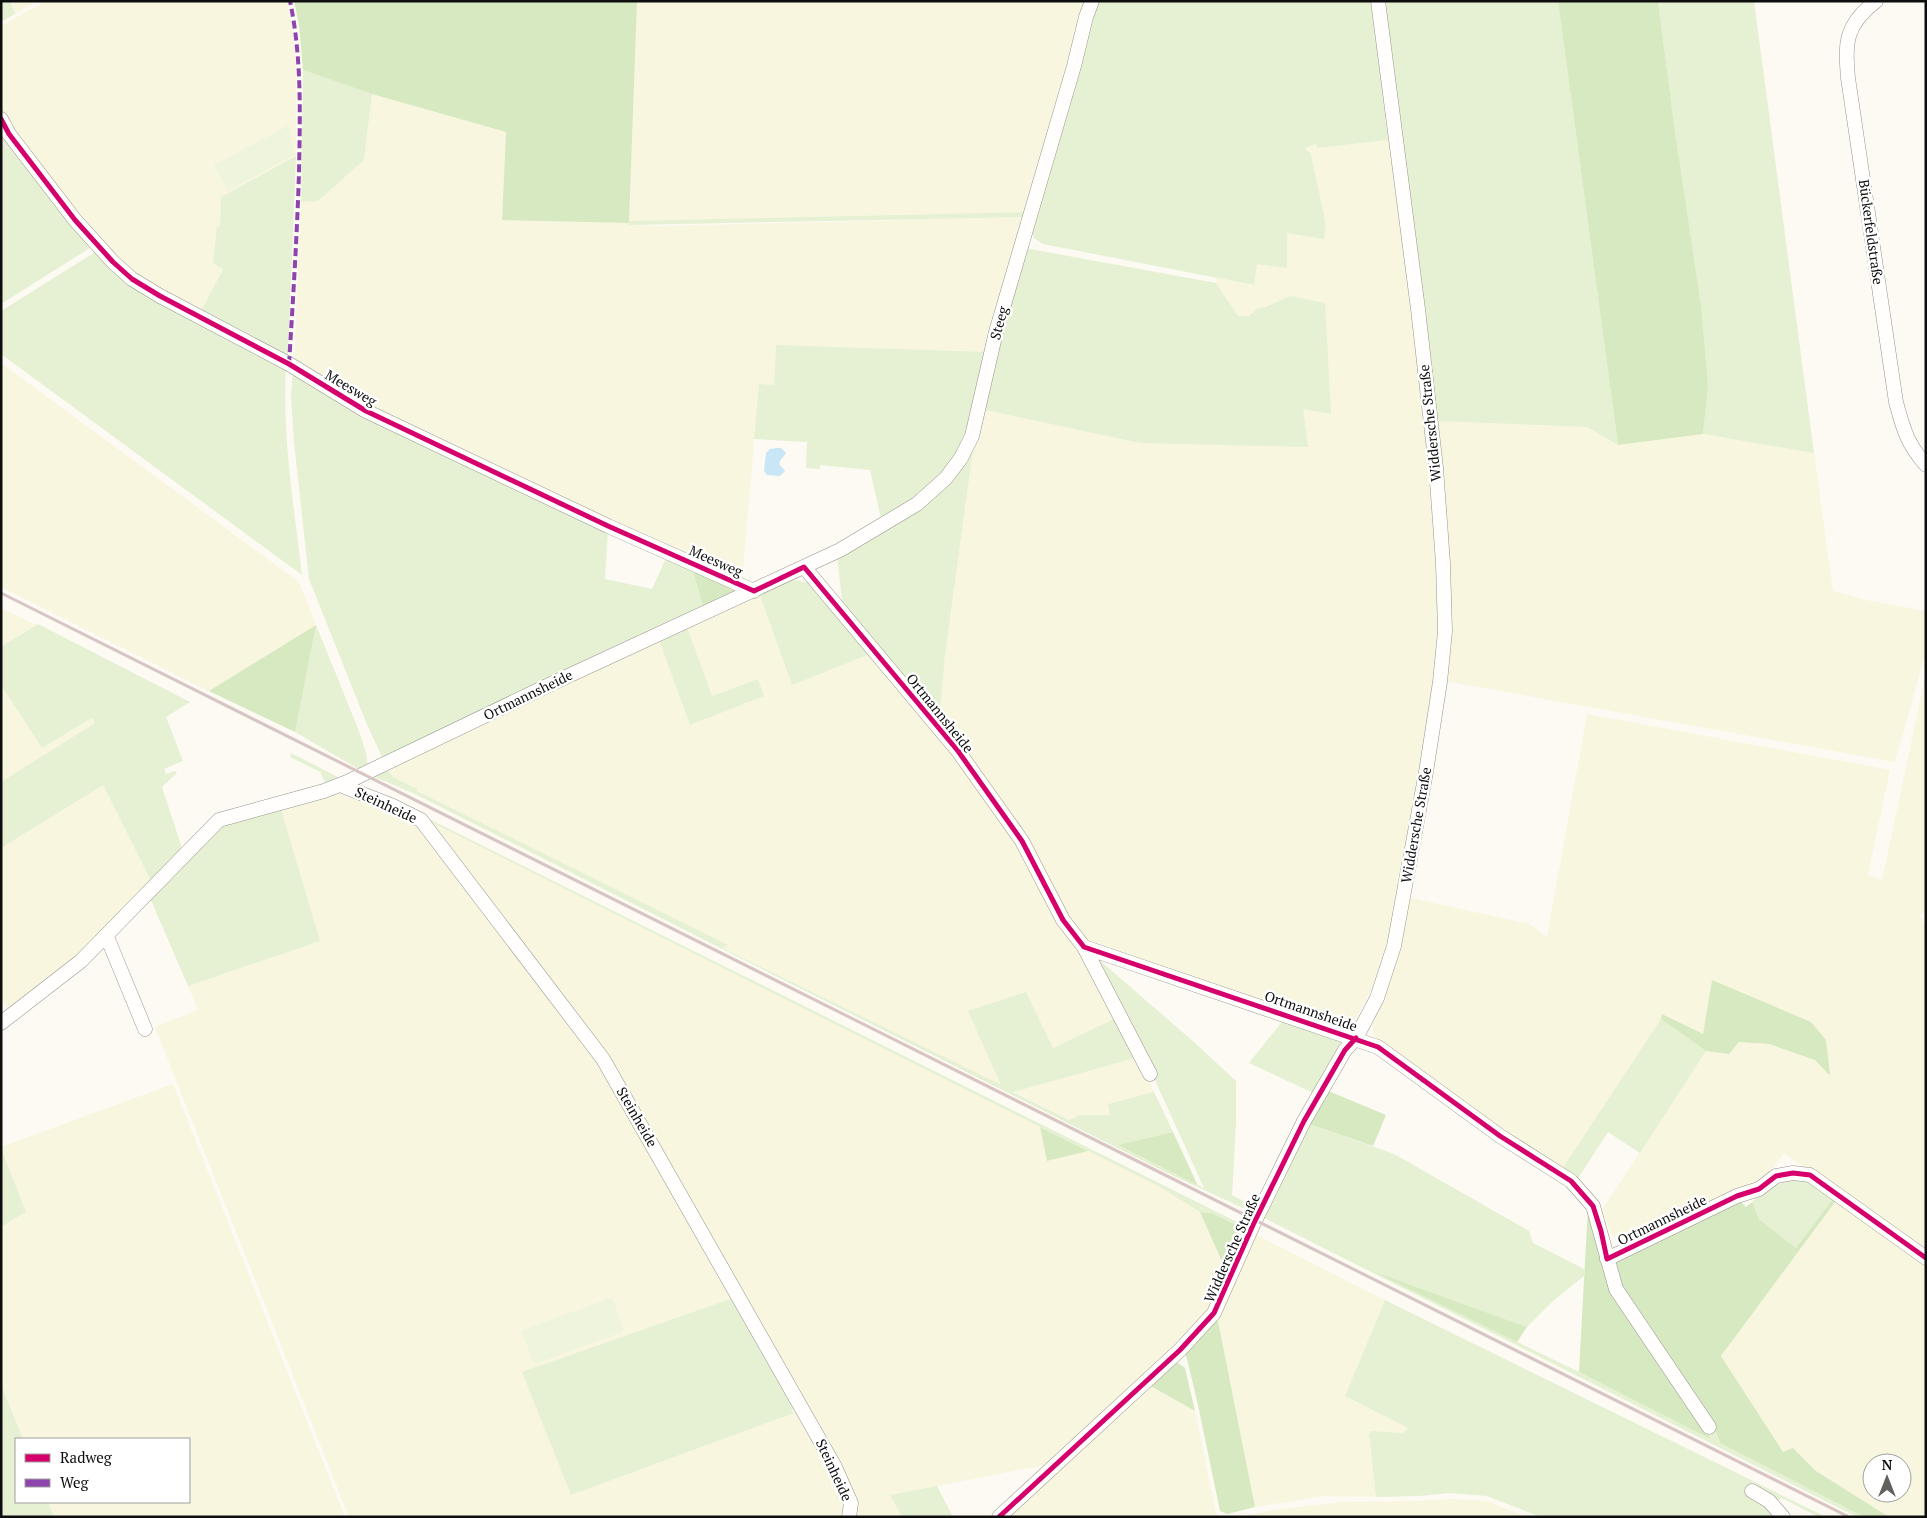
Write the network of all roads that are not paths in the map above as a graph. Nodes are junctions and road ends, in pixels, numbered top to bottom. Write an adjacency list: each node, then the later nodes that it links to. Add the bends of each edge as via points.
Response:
1 (1092, 1): 6 (street, Steeg, via 996,332 972,436 961,458 946,478 916,504 840,550)
2 (1378, 1): 14 (street, Widdersche Straße, via 1436,468 1445,631 1426,772 1394,946 1378,998)
3 (1876, 1): 5 (street, Bückerfeldstraße, via 1852,24 1846,51 1848,78 1896,402 1903,430 1915,453)
4 (1, 119): 7 (street, Meesweg, via 75,220 132,279 289,364 366,412)
5 (1926, 465)
6 (804, 567): 7 (street, Ortmannsheide); 11 (street, Ortmannsheide, via 958,751 1022,841 1063,920)
7 (754, 591): 8 (street, Ortmannsheide)
8 (368, 772): 9 (street, Steinheide)
9 (340, 785): 10 (street, Steinheide, via 219,820); 20 (street, Steinheide, via 421,820 603,1059 835,1467 851,1503)
10 (106, 937): 12 (street, Steinheide, via 81,961); 13 (street)
11 (1084, 948): 14 (street, Ortmannsheide); 15 (street, Ortmannsheide)
12 (1, 1023)
13 (145, 1029)
14 (1356, 1038): 17 (street, Ortmannsheide, via 1378,1046 1500,1136 1571,1181 1593,1206); 21 (street, Widdersche Straße, via 1345,1050 1304,1122 1214,1313 1180,1350)
15 (1150, 1074)
16 (1926, 1258): 17 (street, Ortmannsheide, via 1810,1174 1793,1173 1776,1176 1759,1189 1737,1196)
17 (1607, 1259): 18 (street, Ortmannsheide, via 1624,1303)
18 (1709, 1427)
19 (1752, 1491): 22 (street)
20 (848, 1517)
21 (999, 1517)
22 (1783, 1517)

